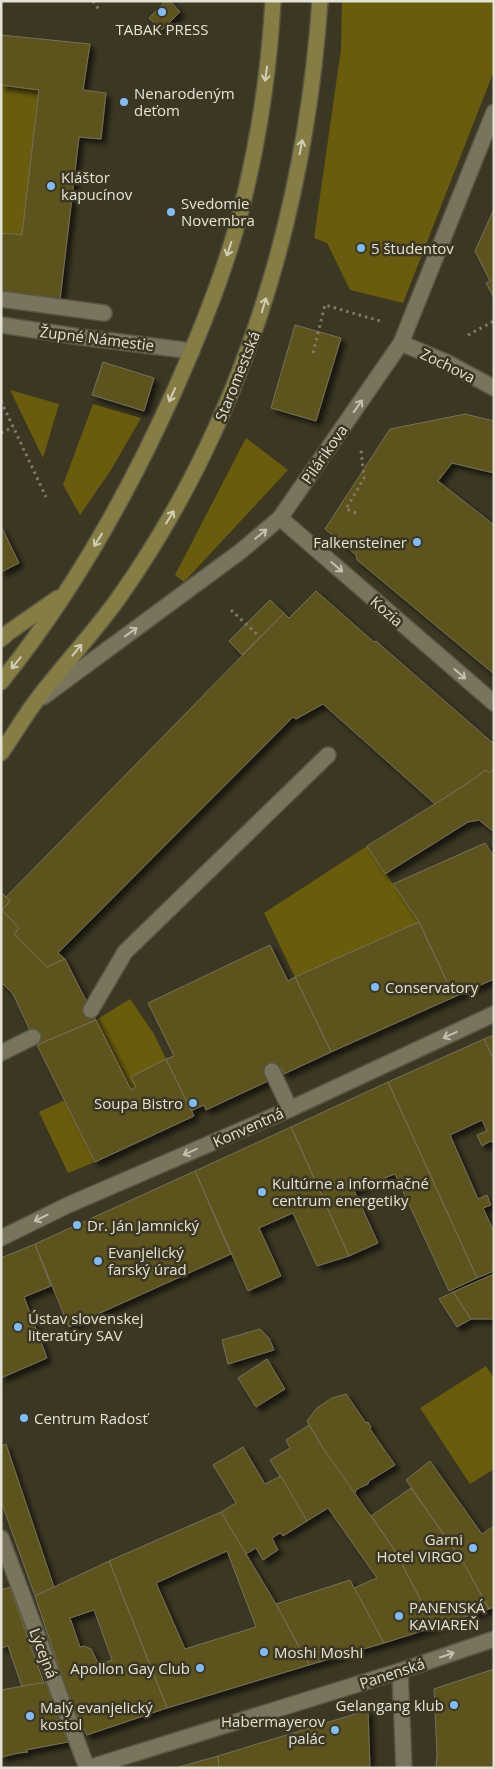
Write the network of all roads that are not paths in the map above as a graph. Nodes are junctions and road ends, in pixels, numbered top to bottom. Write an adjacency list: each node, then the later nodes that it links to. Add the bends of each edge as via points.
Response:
1 (264, 1): 4 (street)
2 (273, 1): 4 (main road)
3 (320, 1): 16 (main road, Staromestská, one-way to 3, via 120,597 154,542 187,488 246,359 281,247 302,143)
4 (272, 25): 10 (main road, one-way to 10, via 262,101 240,214)
5 (494, 112): 9 (street, Pilárikova)
6 (1, 298): 7 (street)
7 (104, 313)
8 (1, 325): 10 (street, Župné Námestie)
9 (401, 343): 11 (street, Zochova); 12 (street, Pilárikova, one-way to 9)
10 (192, 351): 13 (main road, one-way to 13, via 145,456)
11 (494, 388)
12 (280, 518): 16 (street, Pilárikova, one-way to 12, via 241,551); 17 (street, Kozia, one-way to 17)
13 (64, 595): 14 (main road); 15 (main road, one-way to 15)
14 (1, 639)
15 (1, 682)
16 (35, 702): 18 (main road, Staromestská); 19 (main road, Staromestská)
17 (494, 703)
18 (1, 736)
19 (1, 753)
20 (328, 755): 21 (street, via 125,952)
21 (91, 1010)
22 (494, 1014): 26 (street, Konventná, one-way to 26)
23 (34, 1037): 24 (street)
24 (1, 1053)
25 (272, 1071): 26 (street)
26 (290, 1109): 27 (street, Konventná, one-way to 27, via 68,1205)
27 (1, 1238)
28 (1, 1538): 31 (street, Lýcejná)
29 (494, 1639): 30 (street, Panenská, one-way to 29)
30 (400, 1671): 31 (street, Panenská); 32 (street)
31 (88, 1768)
32 (404, 1768)

